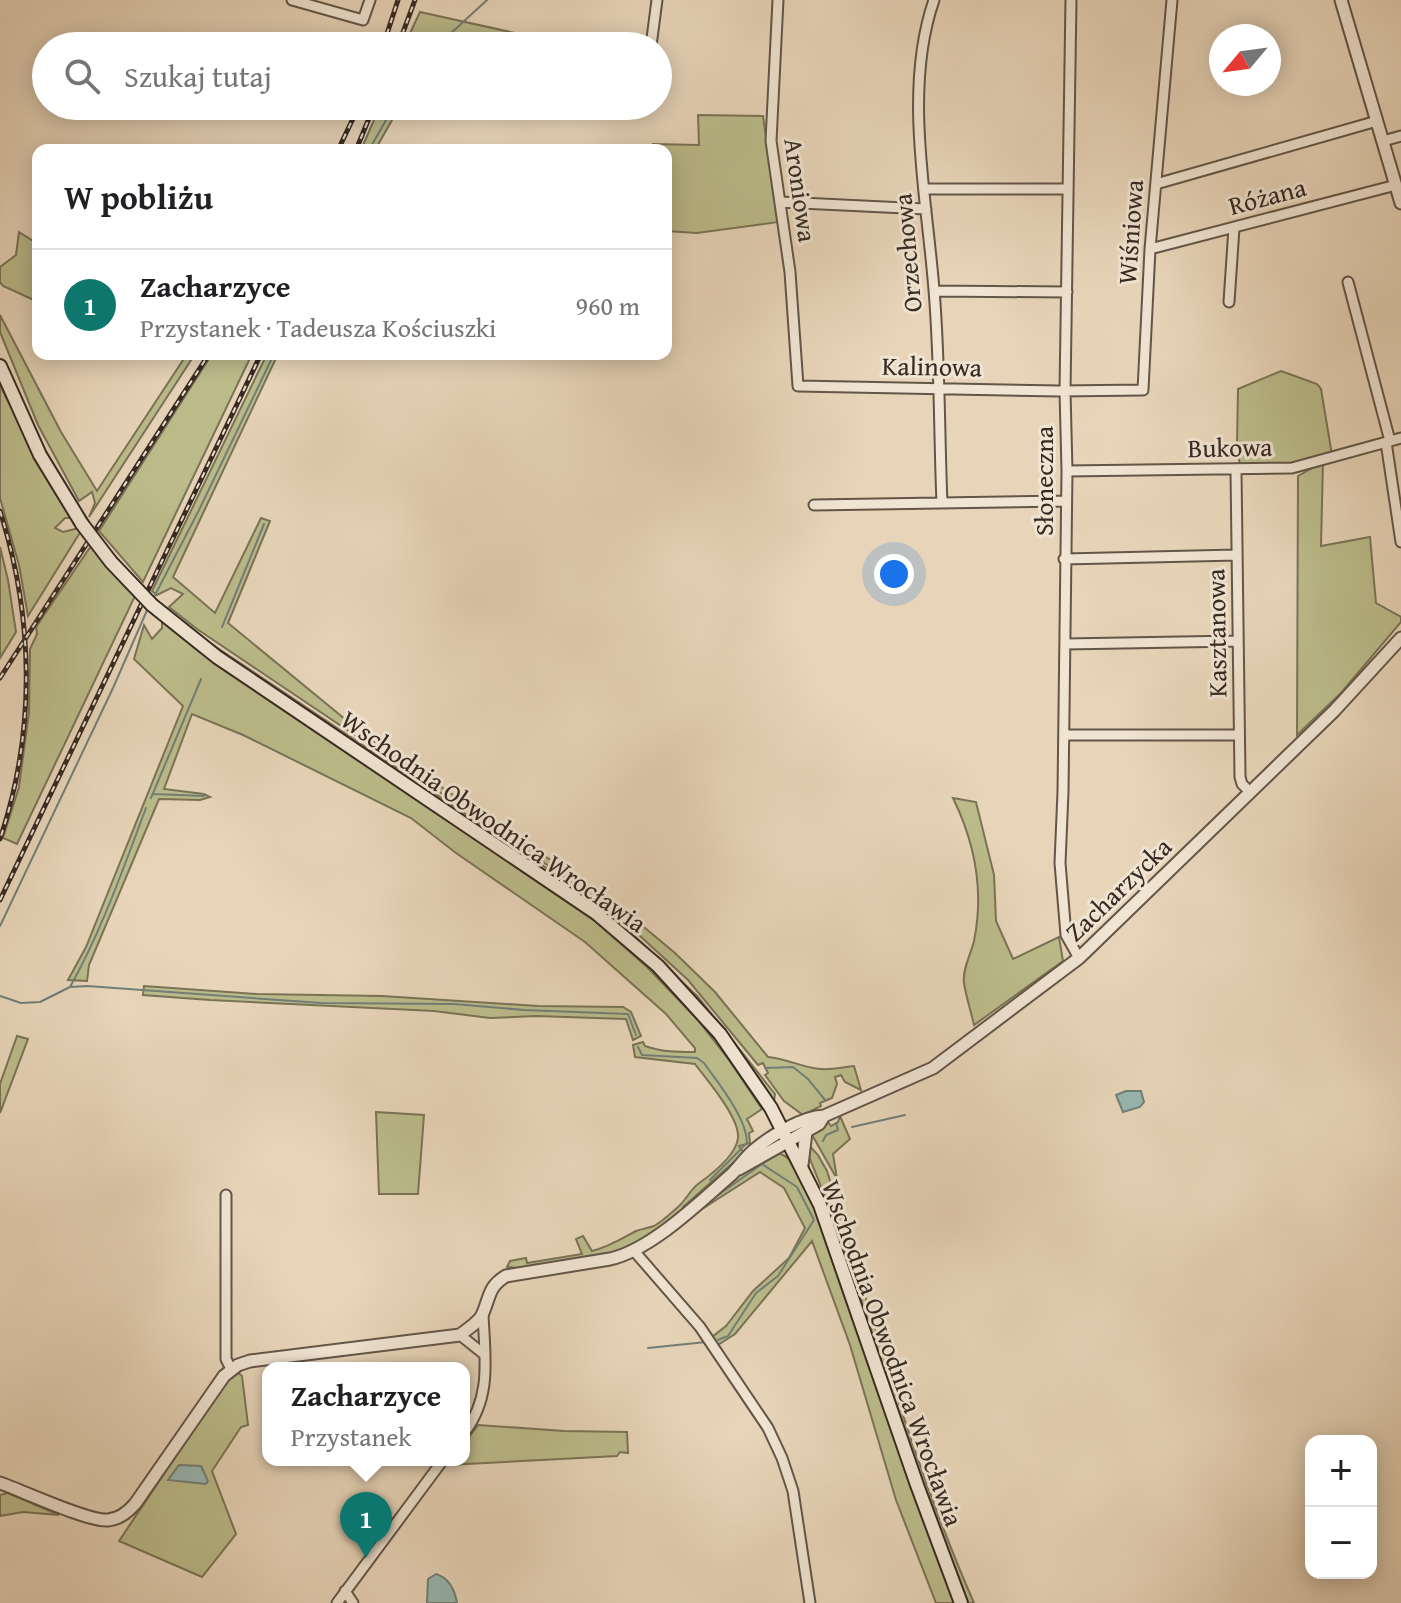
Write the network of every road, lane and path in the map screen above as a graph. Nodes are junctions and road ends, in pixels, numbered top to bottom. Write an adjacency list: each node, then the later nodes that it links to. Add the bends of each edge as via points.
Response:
1 (292, 0): 2 (street, via 363,20)
2 (370, 0)
3 (657, 0): 9 (street)
4 (778, 0): 17 (street, Aroniowa, via 771,141)
5 (934, 0): 15 (street, Orzechowa, via 924,30 919,110)
6 (1071, 0): 16 (street, Słoneczna)
7 (1172, 0): 13 (street, Wiśniowa)
8 (1341, 0): 10 (street)
9 (653, 32)
10 (1377, 121): 12 (street); 13 (street)
11 (1401, 136): 12 (street)
12 (1383, 141): 14 (street)
13 (1156, 184): 21 (street, Wiśniowa)
14 (1396, 185): 18 (street); 20 (street, Różana)
15 (924, 189): 16 (street); 19 (street, Orzechowa)
16 (1067, 189): 24 (street, Słoneczna)
17 (780, 202): 19 (street); 27 (street, Aroniowa)
18 (1401, 203)
19 (926, 209): 23 (street, Orzechowa)
20 (1234, 228): 21 (street, Różana); 25 (street)
21 (1150, 249): 29 (street, Wiśniowa, via 1143,390)
22 (1348, 282): 31 (street)
23 (934, 291): 24 (street); 28 (street, Orzechowa)
24 (1067, 292): 29 (street, Słoneczna)
25 (1229, 302)
26 (0, 366): 47 (main road, Wschodnia Obwodnica Wrocławia, bridge, via 40,455 82,524 152,605 217,657 614,927 704,1015)
27 (798, 386): 28 (street, Kalinowa)
28 (937, 388): 29 (street, Kalinowa); 35 (street, Orzechowa)
29 (1065, 391): 33 (street, Słoneczna)
30 (1401, 438): 31 (street, Bukowa)
31 (1388, 442): 32 (street, Bukowa, via 1292,468); 37 (street)
32 (1236, 470): 33 (street, Bukowa); 38 (street, Kasztanowa)
33 (1067, 471): 34 (street, Słoneczna)
34 (1066, 501): 35 (street); 39 (street, Słoneczna)
35 (942, 503): 36 (street)
36 (814, 505)
37 (1401, 542)
38 (1237, 555): 39 (street); 41 (street, Kasztanowa)
39 (1064, 559): 42 (street, Słoneczna)
40 (1401, 638): 45 (street, Zacharzycka)
41 (1238, 641): 42 (street); 44 (street, Kasztanowa)
42 (1065, 644): 43 (street, Słoneczna)
43 (1064, 735): 44 (street); 46 (street, Słoneczna, via 1061,879 1066,935)
44 (1239, 735): 45 (street, Kasztanowa, via 1240,777)
45 (1250, 792): 46 (street, Zacharzycka)
46 (1079, 958): 48 (street, Zacharzycka, via 933,1068)
47 (774, 1113): 50 (main road, Wschodnia Obwodnica Wrocławia); 51 (street)
48 (824, 1116): 49 (street, Zacharzycka); 50 (street, Zacharzycka, via 814,1116)
49 (806, 1132): 50 (street, Zacharzycka); 52 (street)
50 (787, 1136): 51 (street, Zacharzycka); 52 (main road, Wschodnia Obwodnica Wrocławia)
51 (766, 1148): 52 (street); 54 (street, Zacharzycka)
52 (802, 1165): 66 (main road, Wschodnia Obwodnica Wrocławia)
53 (226, 1195): 58 (street, via 226,1359)
54 (635, 1252): 55 (street, via 506,1276 488,1293); 65 (street, via 700,1327 768,1428 793,1491)
55 (483, 1315): 56 (street); 57 (street)
56 (460, 1335): 57 (street); 58 (street, via 250,1361)
57 (485, 1355): 59 (street, via 482,1401)
58 (231, 1369): 61 (street, via 122,1516 95,1520)
59 (470, 1422)
60 (439, 1466): 62 (street)
61 (0, 1483)
62 (345, 1591): 63 (street); 64 (street)
63 (337, 1603)
64 (353, 1603)
65 (810, 1603)
66 (961, 1603)

